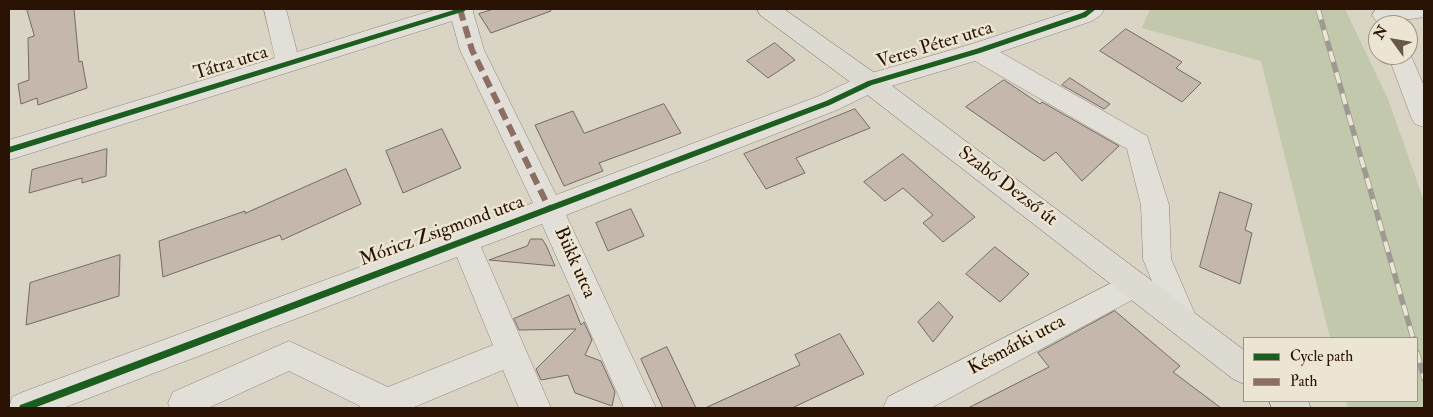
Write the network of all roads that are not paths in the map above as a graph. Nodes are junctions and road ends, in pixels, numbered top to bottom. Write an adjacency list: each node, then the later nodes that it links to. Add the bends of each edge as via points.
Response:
1 (275, 9): 8 (street)
2 (768, 9): 10 (main road, Szabó Dezső út)
3 (1093, 9): 7 (street, Veres Péter utca, via 1084,15)
4 (1424, 9): 6 (street)
5 (450, 11): 8 (street, Tátra utca); 13 (street, Bükk utca)
6 (1390, 15)
7 (978, 51): 10 (street, Veres Péter utca); 16 (street, via 1138,143 1155,204 1157,259)
8 (288, 64): 12 (street, Tátra utca)
9 (1404, 65): 11 (street)
10 (870, 83): 13 (street, Móricz Zsigmond utca, via 828,103); 15 (main road, Szabó Dezső út)
11 (1424, 117)
12 (9, 150)
13 (550, 210): 14 (street, Móricz Zsigmond utca); 23 (street, Bükk utca)
14 (464, 240): 17 (street); 21 (street, Móricz Zsigmond utca)
15 (1135, 284): 16 (main road, Szabó Dezső út); 24 (street, Késmárki utca)
16 (1183, 322): 18 (main road, Szabó Dezső út)
17 (511, 352): 20 (street); 22 (street)
18 (1243, 368)
19 (183, 406): 20 (street, via 289,356)
20 (381, 406)
21 (23, 408)
22 (535, 408)
23 (640, 408)
24 (900, 408)

